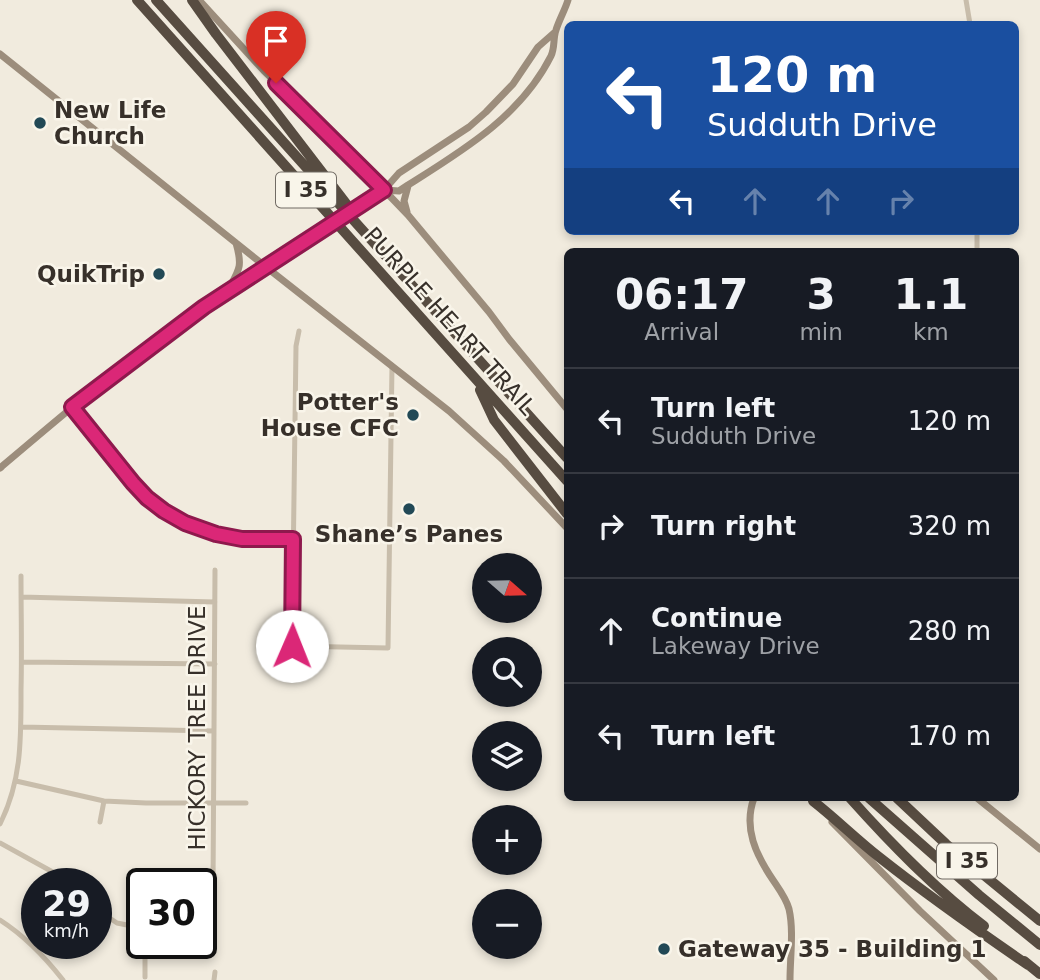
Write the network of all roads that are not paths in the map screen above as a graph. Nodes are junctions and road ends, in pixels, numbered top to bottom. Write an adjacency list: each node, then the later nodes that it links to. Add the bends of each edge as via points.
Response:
1 (136, 0): 19 (highway, PURPLE HEART TRAIL / I 35)
2 (156, 0): 13 (highway, PURPLE HEART TRAIL / I 35)
3 (192, 0): 13 (highway)
4 (199, 0): 11 (main road)
5 (568, 0): 8 (main road)
6 (966, 0): 7 (street)
7 (970, 21)
8 (555, 32): 10 (main road, via 552,53 541,72 508,113 471,144); 11 (main road, via 486,112 399,173)
9 (0, 54): 14 (main road)
10 (408, 185): 11 (main road, via 399,191); 12 (main road, via 404,201)
11 (384, 190): 12 (main road); 15 (main road)
12 (408, 215): 20 (main road)
13 (370, 239): 22 (highway, PURPLE HEART TRAIL / I 35)
14 (236, 242): 15 (main road); 16 (main road, via 240,265)
15 (265, 267): 16 (main road); 18 (main road)
16 (226, 293): 21 (main road)
17 (299, 331): 27 (street)
18 (392, 365): 26 (main road, via 504,461); 27 (street, via 388,648 292,646)
19 (476, 380): 24 (highway, PURPLE HEART TRAIL / I 35); 25 (highway, via 494,420)
20 (564, 406)
21 (72, 407): 23 (main road); 27 (street, via 133,483 164,511 216,534)
22 (564, 455)
23 (0, 468)
24 (564, 478)
25 (564, 510)
26 (564, 525)
27 (293, 539)
28 (215, 570): 31 (street, HICKORY TREE DRIVE)
29 (21, 576): 30 (street)
30 (21, 597): 31 (street); 32 (street)
31 (215, 602): 33 (street, HICKORY TREE DRIVE)
32 (22, 662): 33 (street); 34 (street)
33 (215, 664): 35 (street, HICKORY TREE DRIVE)
34 (21, 727): 35 (street); 36 (street)
35 (214, 731): 45 (street, HICKORY TREE DRIVE)
36 (16, 781): 44 (street); 48 (street)
37 (753, 801): 63 (main road, via 750,834 789,909)
38 (813, 801): 57 (highway, via 919,889)
39 (813, 801): 64 (main road)
40 (853, 801): 57 (highway, via 923,875)
41 (872, 801): 55 (highway, I 35)
42 (900, 801): 54 (highway, I 35)
43 (981, 801): 50 (main road)
44 (104, 802): 45 (street); 47 (street)
45 (213, 803): 46 (street); 52 (street, HICKORY TREE DRIVE)
46 (246, 803)
47 (100, 822)
48 (0, 824)
49 (0, 843): 51 (street)
50 (1040, 849)
51 (45, 868)
52 (213, 868)
53 (0, 920): 61 (street, via 19,933)
54 (1040, 920)
55 (1040, 944)
56 (145, 959): 60 (street)
57 (1028, 965): 59 (highway)
58 (215, 972): 62 (street)
59 (1040, 974)
60 (145, 976)
61 (63, 980)
62 (214, 980)
63 (790, 980)
64 (993, 980)

